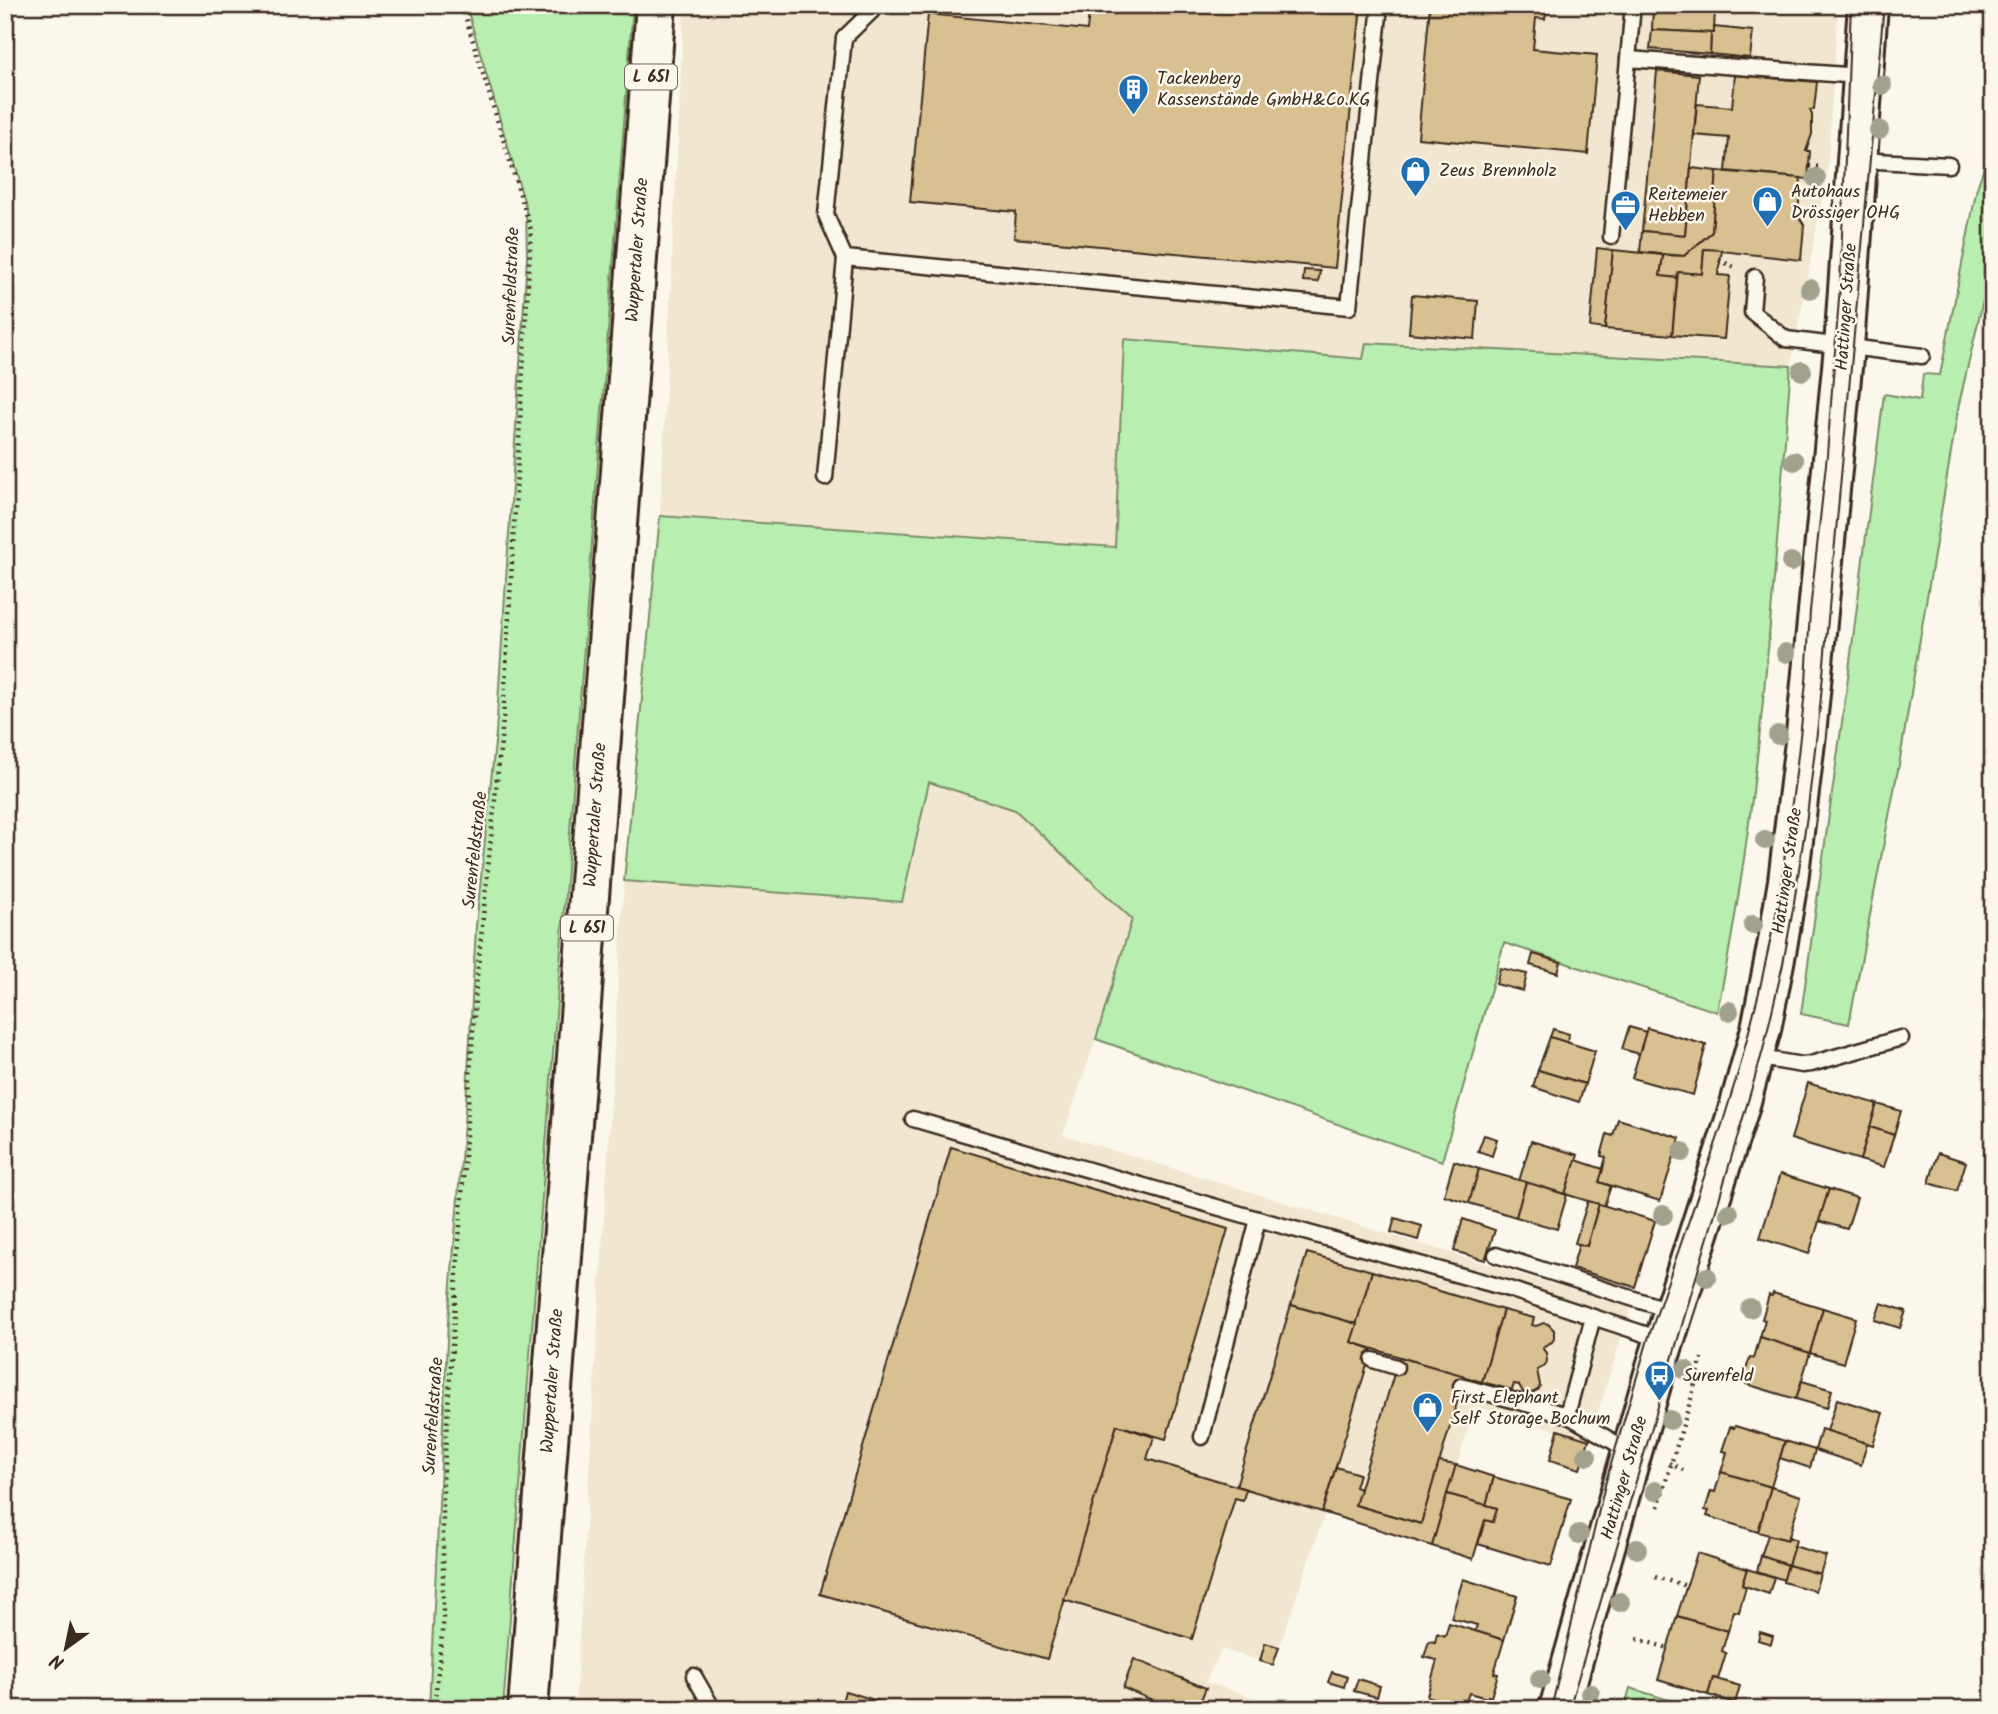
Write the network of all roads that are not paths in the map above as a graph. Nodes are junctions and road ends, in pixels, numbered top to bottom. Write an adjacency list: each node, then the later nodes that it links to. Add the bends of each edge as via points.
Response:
1 (656, 5): 30 (street, Wuppertaler Straße / L 651)
2 (1380, 5): 11 (lane, via 1349,307)
3 (1633, 5): 6 (lane)
4 (1868, 5): 7 (street, Hattinger Straße)
5 (877, 6): 11 (lane, via 844,38 826,215)
6 (1628, 59): 7 (lane); 10 (lane)
7 (1863, 76): 8 (street, Hattinger Straße)
8 (1839, 164): 9 (lane); 13 (street, Hattinger Straße)
9 (1949, 165)
10 (1611, 237)
11 (845, 258): 15 (lane)
12 (1755, 277): 13 (lane, via 1752,312 1786,339)
13 (1844, 347): 14 (lane); 17 (street, Hattinger Straße, via 1788,881)
14 (1922, 356)
15 (825, 478)
16 (1901, 1038): 17 (lane, via 1811,1064)
17 (1753, 1057): 22 (street, Hattinger Straße)
18 (913, 1119): 19 (lane)
19 (1258, 1219): 21 (lane); 27 (lane)
20 (1496, 1255): 22 (lane)
21 (1593, 1317): 22 (lane); 26 (lane)
22 (1669, 1326): 28 (street, Hattinger Straße)
23 (1373, 1360): 24 (lane)
24 (1396, 1367)
25 (1461, 1386): 26 (lane)
26 (1567, 1415): 28 (lane)
27 (1202, 1437)
28 (1650, 1457): 32 (street, Hattinger Straße)
29 (694, 1676): 31 (lane)
30 (528, 1709)
31 (713, 1709)
32 (1559, 1709)

